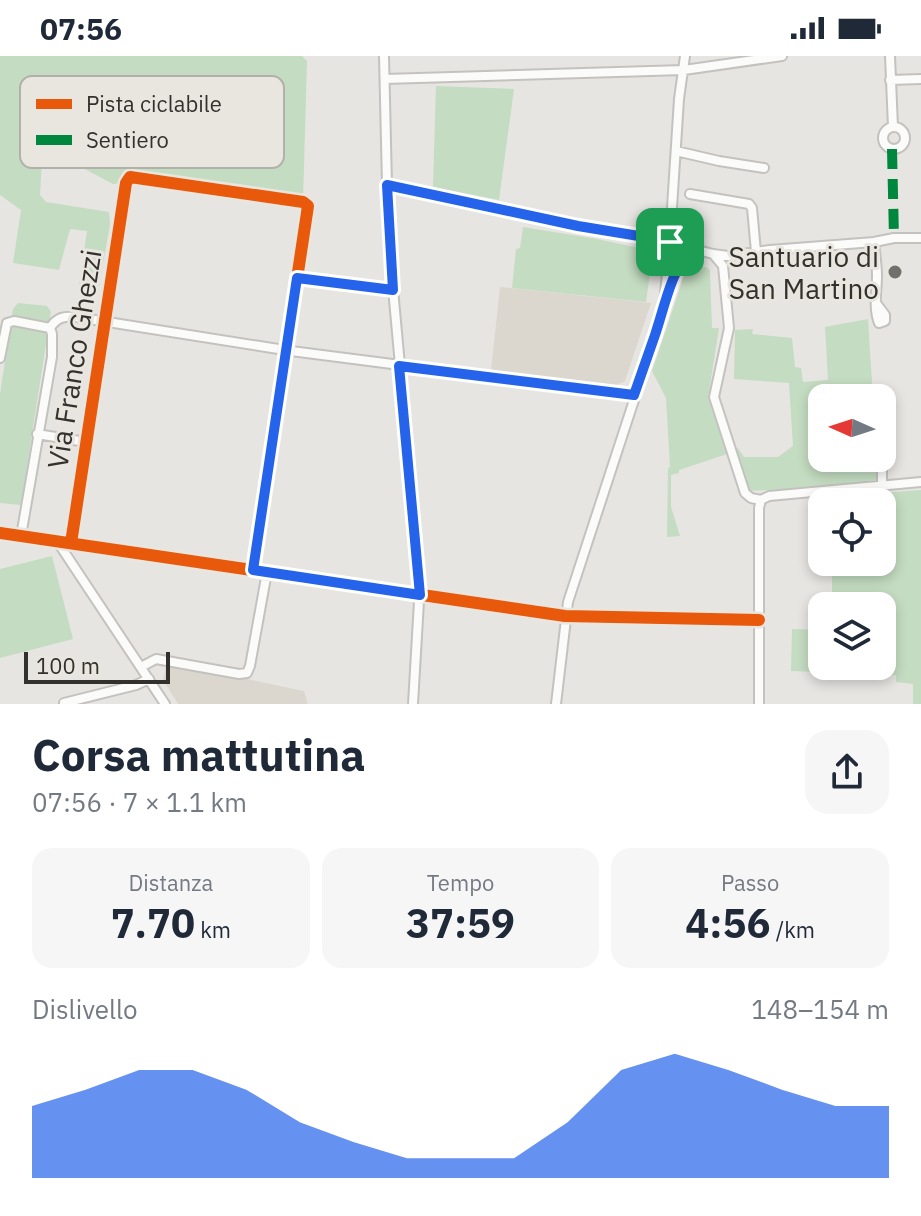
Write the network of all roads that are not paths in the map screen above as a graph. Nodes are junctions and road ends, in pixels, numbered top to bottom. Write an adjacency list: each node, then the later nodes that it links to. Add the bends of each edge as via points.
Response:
1 (384, 56): 6 (street)
2 (685, 56): 5 (street)
3 (782, 56): 5 (street)
4 (890, 56): 8 (street)
5 (684, 70): 6 (street); 10 (street)
6 (385, 79): 12 (street)
7 (921, 79): 8 (street)
8 (890, 80): 9 (street)
9 (893, 127)
10 (676, 151): 11 (street); 15 (street)
11 (764, 168)
12 (387, 185): 15 (street); 23 (street)
13 (690, 194): 18 (street, via 749,204)
14 (921, 238): 16 (street)
15 (670, 242): 17 (street); 24 (street)
16 (874, 242): 18 (street); 25 (street)
17 (691, 248): 19 (street); 24 (street)
18 (756, 252): 20 (street)
19 (713, 254): 20 (street); 21 (street)
20 (728, 256): 21 (street)
21 (723, 266): 37 (street, via 729,328 714,397 745,493)
22 (297, 278): 23 (street); 26 (street, Via Franco Ghezzi, via 308,206 303,202 130,177); 28 (street)
23 (393, 290): 30 (street)
24 (664, 303): 31 (street)
25 (876, 303)
26 (103, 321): 27 (street, via 64,316); 28 (street); 33 (street, Via Franco Ghezzi)
27 (50, 328): 29 (street, via 7,323); 32 (street, via 52,357)
28 (286, 351): 30 (street); 42 (street)
29 (0, 358)
30 (399, 366): 31 (street); 44 (street)
31 (634, 395): 45 (street)
32 (37, 434): 33 (street); 39 (street)
33 (86, 442): 41 (street, Via Franco Ghezzi)
34 (882, 472): 36 (street)
35 (921, 482): 36 (street)
36 (882, 487): 37 (street)
37 (761, 500): 46 (street)
38 (0, 533): 39 (street)
39 (21, 536): 40 (street)
40 (57, 541): 41 (street); 47 (street)
41 (71, 543): 42 (street)
42 (253, 570): 43 (street)
43 (267, 572): 44 (street); 47 (street, via 247,673 156,659)
44 (420, 595): 45 (street); 51 (street)
45 (565, 616): 46 (street); 52 (street)
46 (759, 620): 53 (street)
47 (141, 667): 48 (street)
48 (149, 679): 49 (street); 50 (street)
49 (64, 703)
50 (165, 704)
51 (413, 704)
52 (556, 704)
53 (759, 704)

